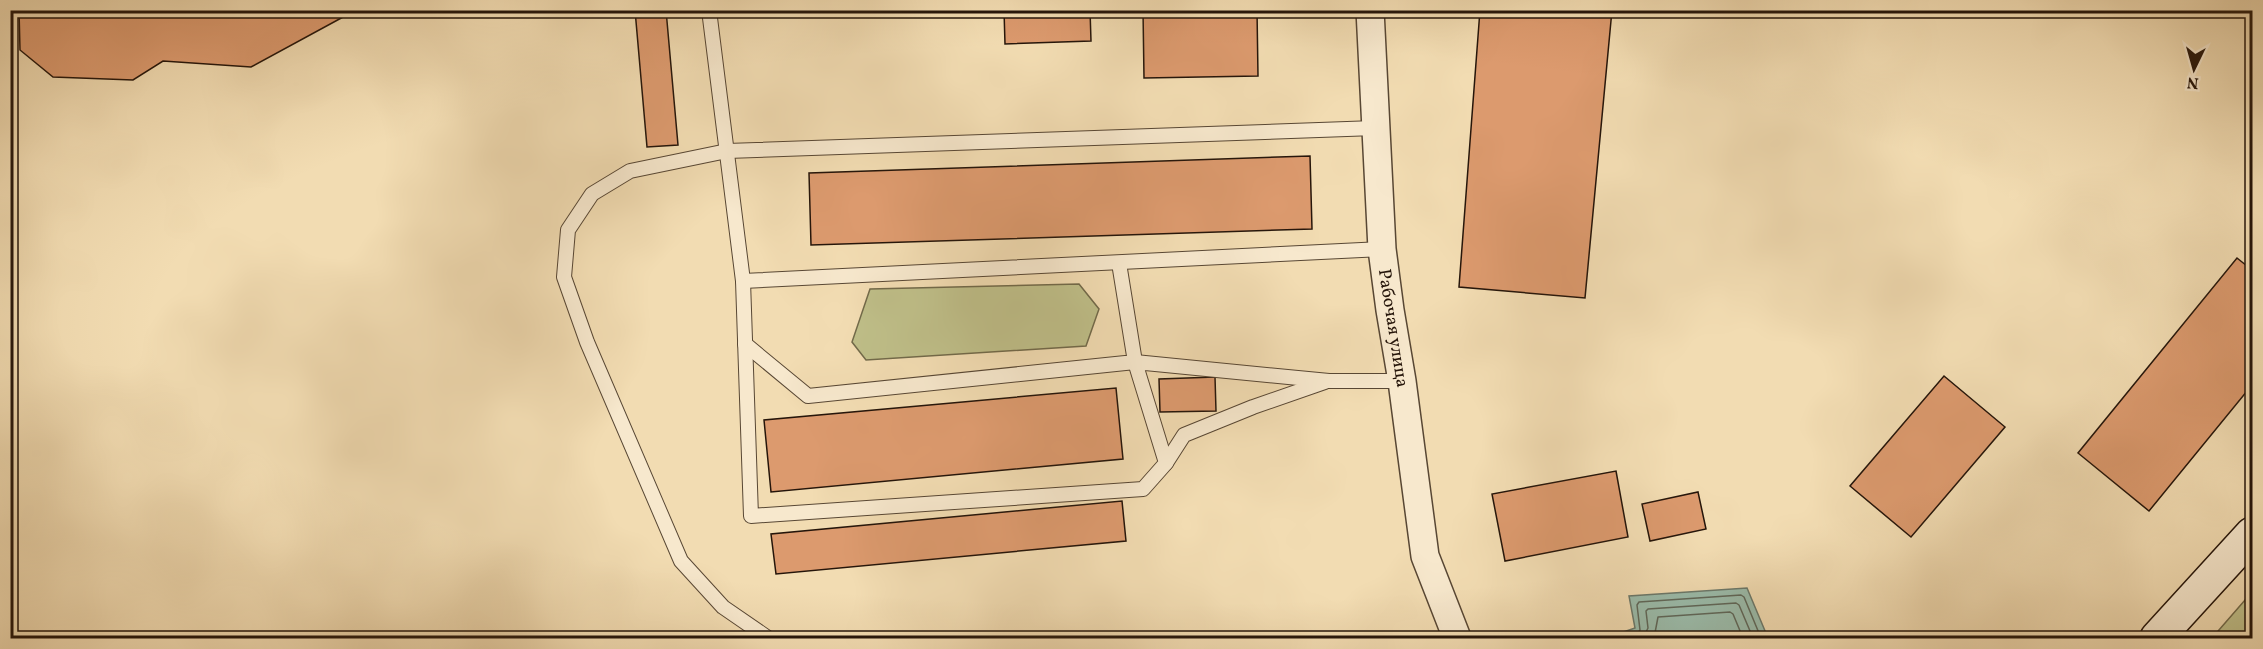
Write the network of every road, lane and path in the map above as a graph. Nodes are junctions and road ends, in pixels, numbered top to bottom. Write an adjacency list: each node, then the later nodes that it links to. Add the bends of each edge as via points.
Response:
1 (709, 10): 4 (lane)
2 (1370, 10): 3 (street, Рабочая улица)
3 (1375, 128): 4 (lane); 5 (street, Рабочая улица)
4 (727, 151): 7 (lane); 15 (lane, via 630,171 592,194 568,230 564,277 587,342 681,561 723,607)
5 (1382, 249): 6 (lane); 11 (street, Рабочая улица)
6 (1119, 264): 7 (lane); 9 (lane)
7 (743, 280): 8 (lane)
8 (745, 344): 9 (lane, via 808,396); 12 (lane, via 752,516 1143,489)
9 (1135, 362): 10 (lane); 12 (lane)
10 (1329, 381): 11 (lane); 12 (lane, via 1184,435)
11 (1402, 381): 16 (street, Рабочая улица, via 1425,556)
12 (1166, 463)
13 (2253, 534): 14 (street)
14 (2160, 638)
15 (768, 639)
16 (1457, 639)

